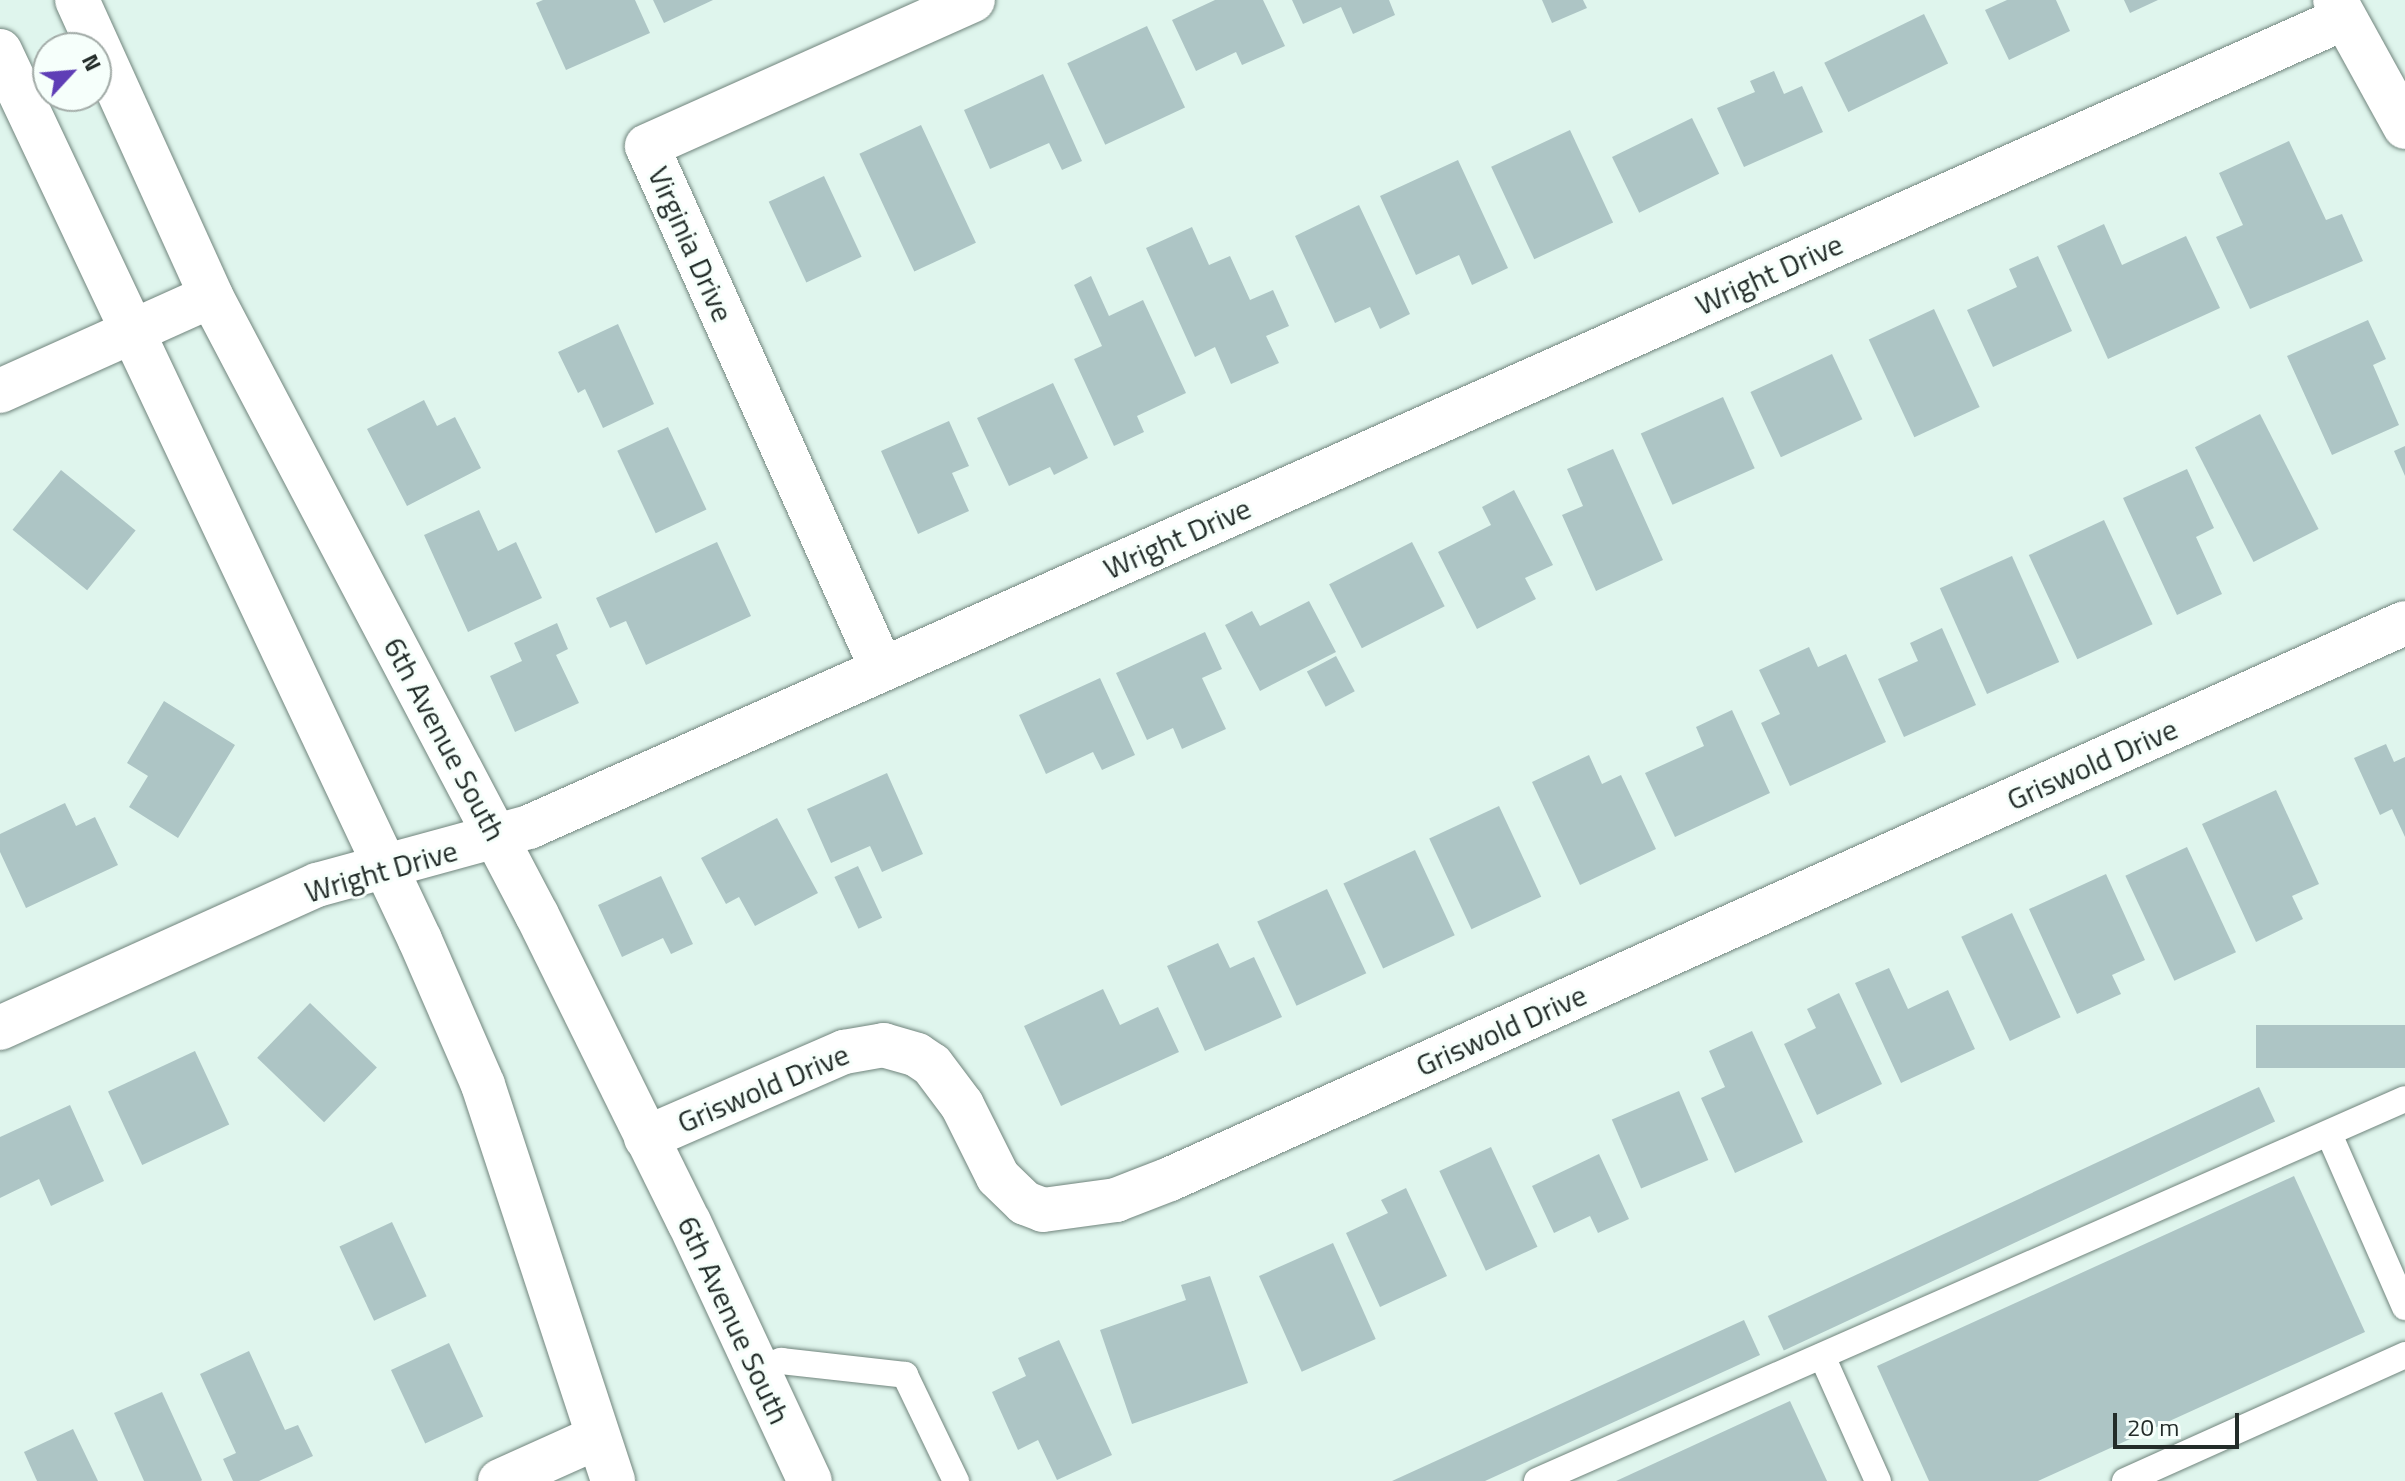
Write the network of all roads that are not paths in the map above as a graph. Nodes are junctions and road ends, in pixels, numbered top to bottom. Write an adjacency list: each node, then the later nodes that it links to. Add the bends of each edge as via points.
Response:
1 (77, 0): 6 (street, 6th Avenue South)
2 (973, 0): 10 (street, Virginia Drive, via 647,146)
3 (2340, 9): 5 (street); 10 (street, Wright Drive)
4 (0, 51): 7 (street)
5 (2405, 127)
6 (211, 296): 7 (street); 11 (street, 6th Avenue South)
7 (131, 332): 8 (street); 12 (street)
8 (0, 391)
9 (2405, 623): 16 (street, Griswold Drive, via 1116,1200 1043,1210 1025,1203 998,1177 940,1074 917,1055 883,1045 844,1052)
10 (882, 669): 11 (street, Wright Drive)
11 (497, 837): 12 (street, Wright Drive); 16 (street, 6th Avenue South)
12 (386, 866): 13 (street, Wright Drive, via 317,885); 21 (street, via 483,1085)
13 (0, 1028)
14 (2405, 1099): 15 (lane)
15 (2329, 1134): 17 (lane); 19 (lane)
16 (646, 1138): 20 (street, 6th Avenue South)
17 (2405, 1307)
18 (2405, 1355): 28 (lane)
19 (1822, 1356): 26 (lane); 27 (lane)
20 (757, 1370): 24 (street, 6th Avenue South); 25 (lane, via 781,1361 905,1375)
21 (598, 1437): 22 (street); 23 (street)
22 (500, 1481)
23 (613, 1481)
24 (810, 1481)
25 (956, 1481)
26 (1537, 1481)
27 (1878, 1481)
28 (2125, 1481)

